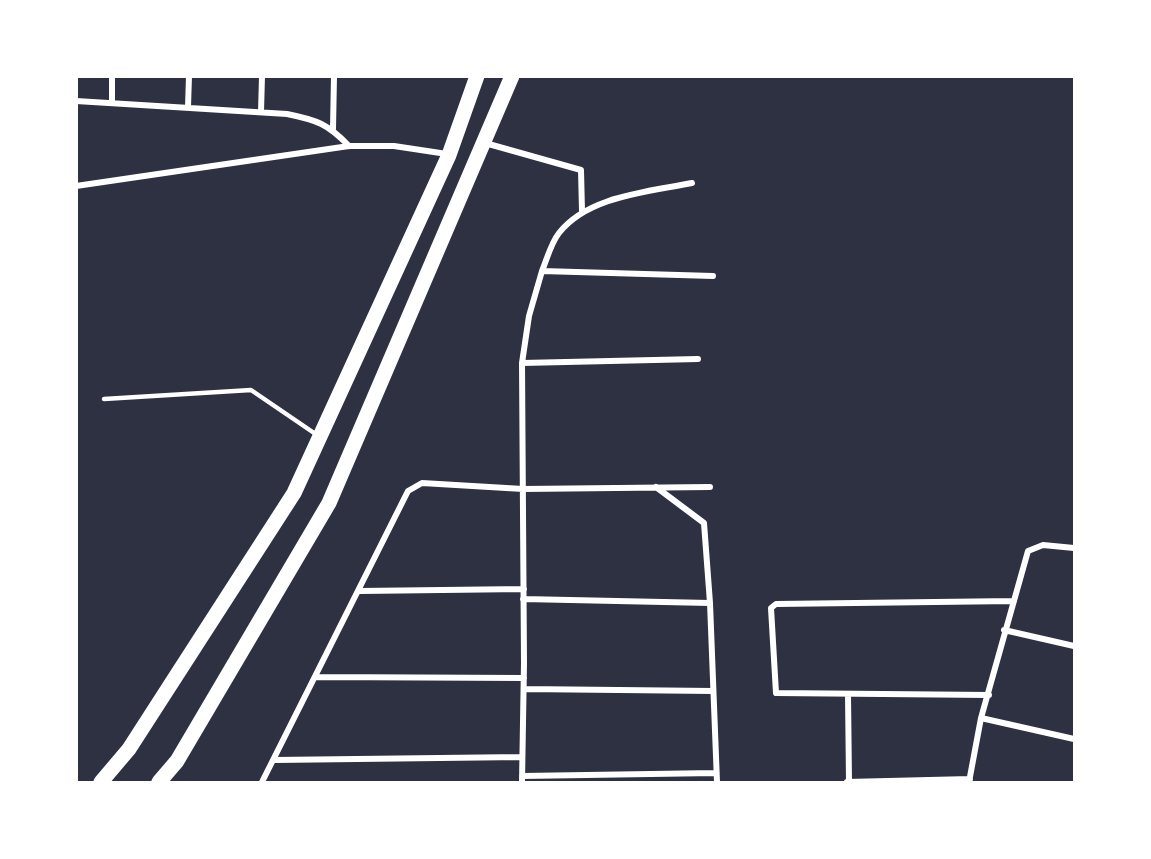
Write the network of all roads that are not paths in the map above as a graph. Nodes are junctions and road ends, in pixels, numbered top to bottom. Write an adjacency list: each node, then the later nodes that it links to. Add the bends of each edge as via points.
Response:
1 (112, 76): 8 (street)
2 (189, 76): 9 (street)
3 (262, 76): 10 (street)
4 (334, 76): 11 (street)
5 (477, 76): 14 (main road)
6 (512, 76): 12 (main road)
7 (76, 101): 8 (street)
8 (111, 101): 9 (street)
9 (188, 107): 10 (street)
10 (261, 112): 11 (street, via 318,121)
11 (333, 129): 13 (street)
12 (483, 143): 17 (street, via 581,170); 49 (main road, via 329,503 177,761)
13 (349, 146): 14 (street, via 394,146); 16 (street)
14 (448, 155): 23 (main road)
15 (692, 183): 17 (street)
16 (76, 186)
17 (582, 211): 18 (street, via 558,234)
18 (542, 271): 19 (street); 21 (street, via 529,316)
19 (713, 276)
20 (698, 359): 21 (street)
21 (522, 363): 26 (street)
22 (104, 399): 23 (lane, via 252,390)
23 (319, 437): 48 (main road, via 294,493 129,749)
24 (710, 487): 25 (street)
25 (656, 488): 26 (street); 32 (street, via 704,523)
26 (523, 489): 28 (street); 29 (street, via 422,483 414,486 408,491)
27 (1074, 548): 31 (street, via 1043,545 1028,551)
28 (524, 589): 29 (street); 30 (street)
29 (360, 591): 35 (street)
30 (524, 599): 32 (street); 36 (street)
31 (1014, 601): 33 (street); 39 (street, via 772,605 774,691)
32 (710, 603): 38 (street)
33 (1004, 630): 34 (street); 40 (street)
34 (1074, 646)
35 (316, 677): 36 (street); 44 (street)
36 (524, 678): 37 (street)
37 (524, 689): 38 (street); 43 (street)
38 (713, 691): 45 (street)
39 (848, 694): 40 (street); 52 (street)
40 (989, 695): 41 (street)
41 (981, 718): 42 (street); 47 (street)
42 (1074, 739)
43 (522, 758): 44 (street); 46 (street)
44 (274, 760): 50 (street)
45 (715, 773): 46 (street); 51 (street)
46 (522, 779)
47 (969, 781): 52 (street)
48 (101, 783)
49 (159, 783)
50 (262, 783)
51 (717, 783)
52 (848, 783)

